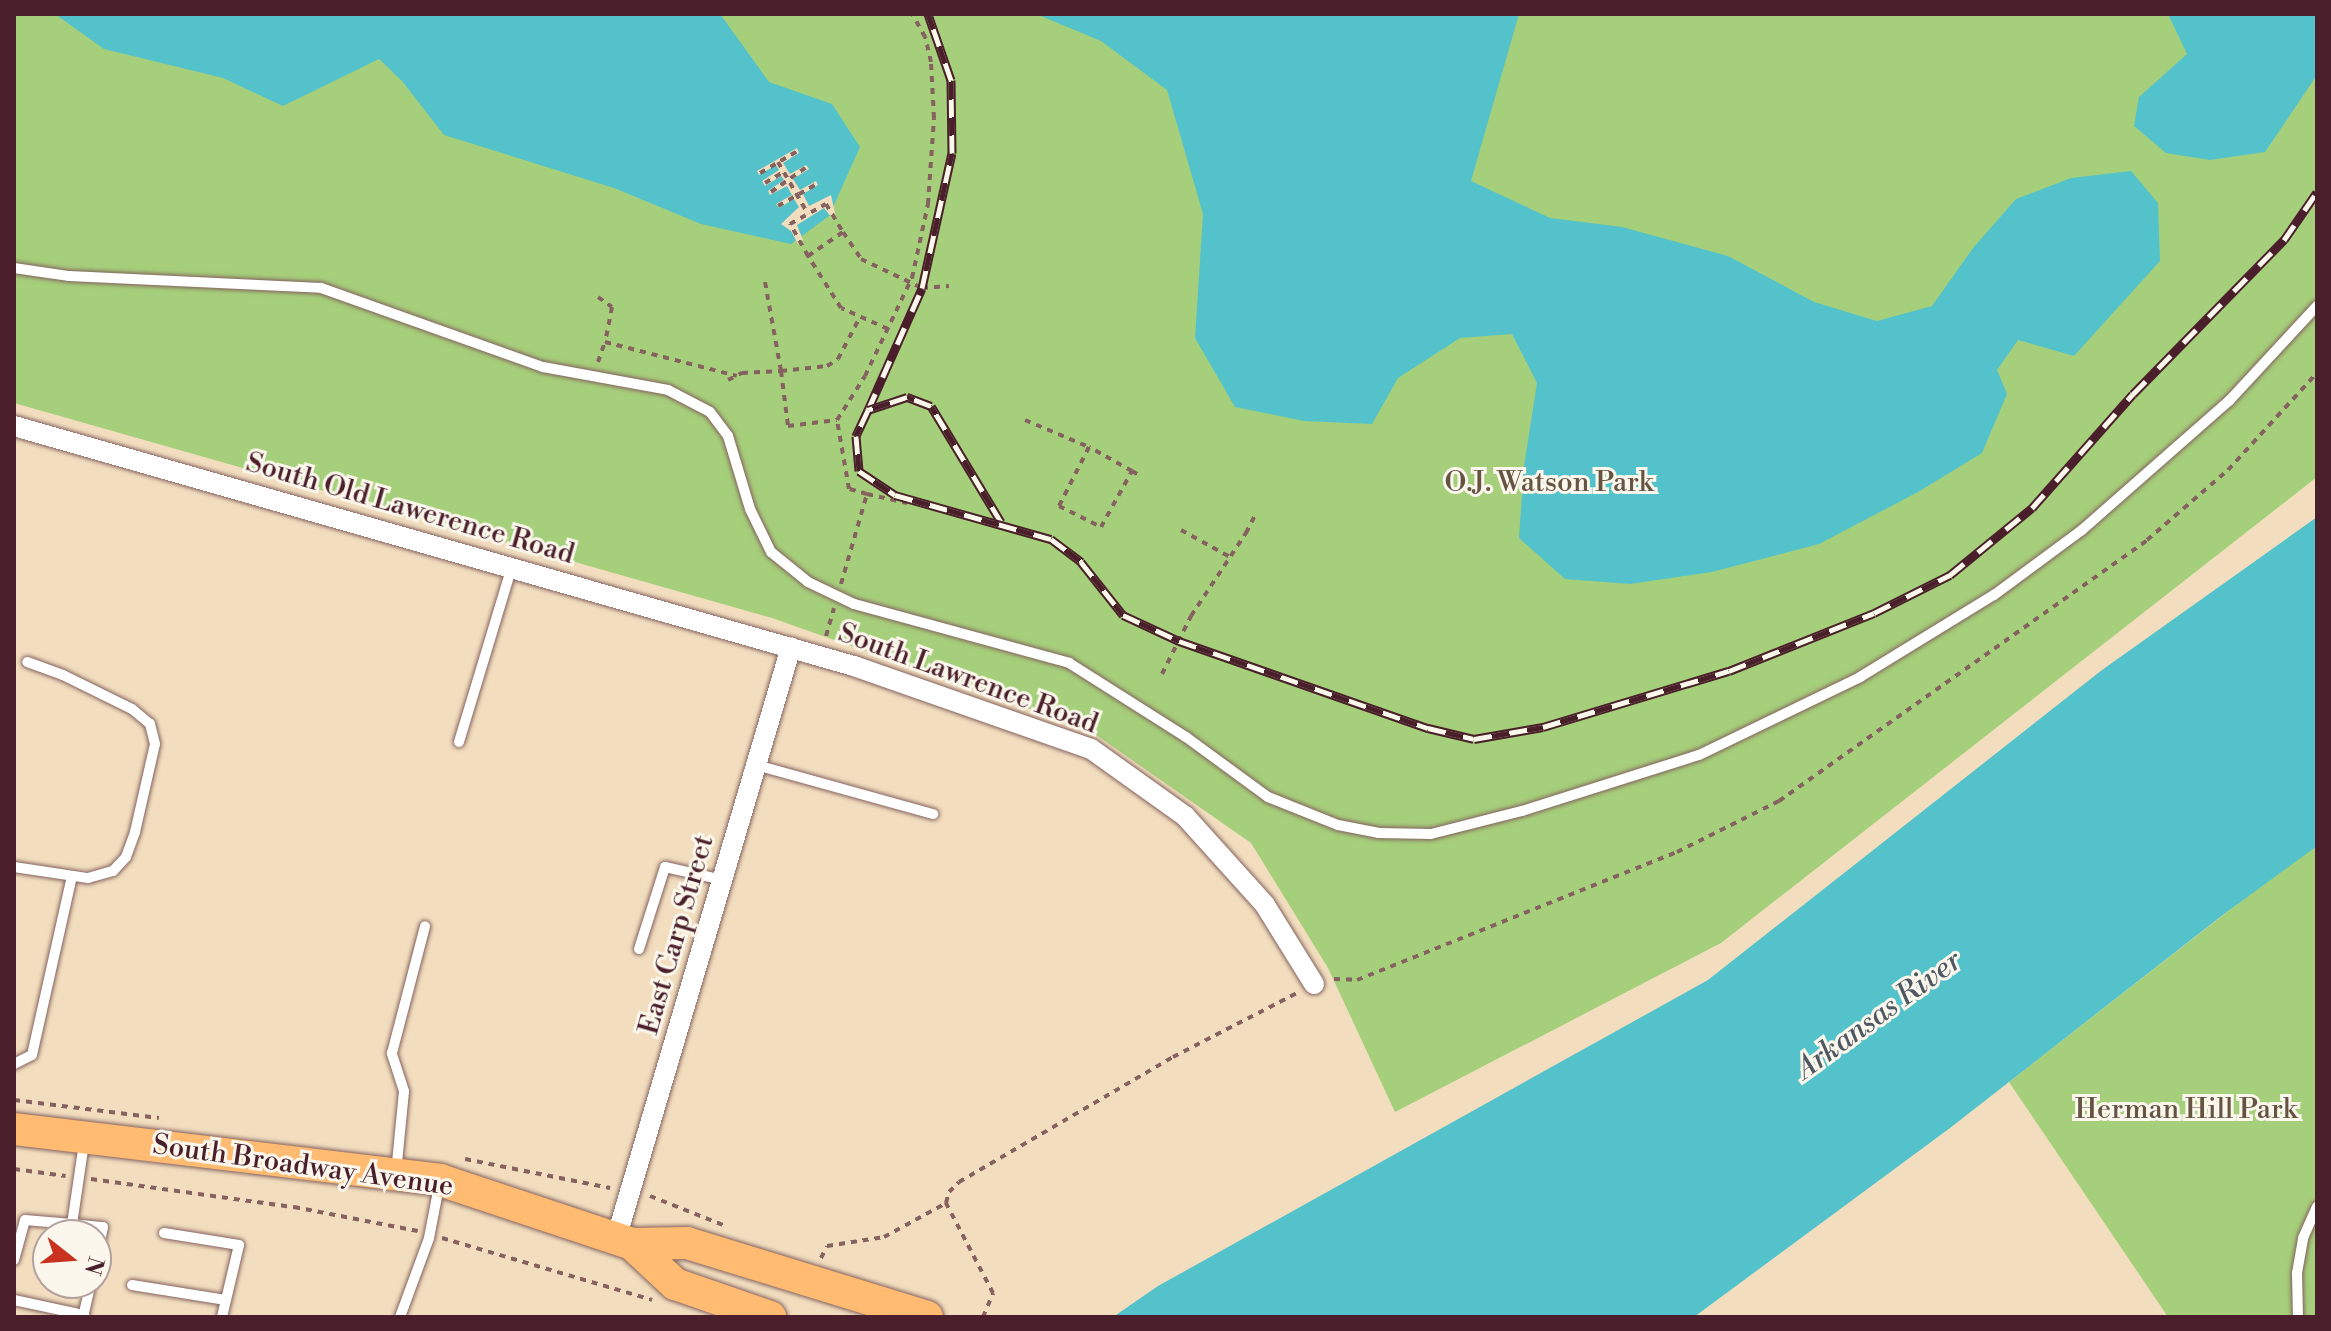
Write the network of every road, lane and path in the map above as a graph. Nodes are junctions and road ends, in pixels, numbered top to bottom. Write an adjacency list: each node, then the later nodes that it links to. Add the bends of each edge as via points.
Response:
1 (912, 14): 18 (path, via 931,62 934,118 928,204)
2 (796, 152): 3 (path)
3 (778, 162): 5 (path); 6 (path)
4 (805, 168): 7 (path)
5 (784, 171): 7 (path); 8 (path)
6 (760, 173)
7 (788, 179): 10 (path); 11 (path)
8 (765, 183)
9 (815, 185): 11 (path)
10 (771, 192)
11 (797, 195): 12 (path); 13 (path)
12 (778, 206)
13 (808, 214): 14 (path, via 826,204); 15 (path, via 790,224)
14 (843, 232): 15 (path); 18 (path, via 861,259)
15 (808, 256): 22 (path, via 841,308)
16 (14, 268): 28 (lane, via 69,276 321,288 514,358)
17 (765, 282): 25 (path)
18 (910, 283): 19 (path, via 928,290); 23 (path)
19 (949, 286)
20 (598, 297): 24 (path, via 612,307)
21 (2317, 306): 42 (lane, via 2229,401 2082,530 1912,647 1792,713 1699,755 1431,834 1379,833 1338,825 1268,797 1069,663)
22 (860, 317): 23 (path); 25 (path, via 838,359 827,366)
23 (888, 329): 30 (path)
24 (605, 342): 27 (path); 28 (path)
25 (781, 371): 27 (path); 30 (path, via 788,426)
26 (2317, 373): 55 (path, via 2228,470 2147,540 1779,801 1677,852 1357,980 1324,978)
27 (737, 376): 29 (path)
28 (594, 377): 42 (lane, via 668,390 710,412 728,436 750,509 771,552 808,582)
29 (728, 380)
30 (837, 420): 36 (path, via 849,489)
31 (1025, 420): 33 (path)
32 (14, 426): 41 (street, South Old Lawerence Road)
33 (1089, 447): 34 (path); 34 (path, via 1059,506 1101,527)
34 (1132, 471): 35 (path)
35 (1139, 475)
36 (867, 494): 37 (path); 42 (path)
37 (907, 503)
38 (1256, 513): 40 (path)
39 (1181, 530): 40 (path)
40 (1230, 557): 46 (path, via 1191,616)
41 (512, 566): 44 (street, South Old Lawerence Road); 47 (lane)
42 (837, 596): 43 (path)
43 (826, 636)
44 (791, 647): 48 (street, East Carp Street); 55 (street, South Lawrence Road, via 1091,749 1185,816 1265,905)
45 (27, 662): 51 (lane, via 132,709 150,724 155,744 126,857 113,871)
46 (1162, 674)
47 (459, 742)
48 (756, 765): 49 (lane); 52 (street, East Carp Street)
49 (933, 814)
50 (14, 867): 51 (lane)
51 (72, 876): 56 (lane, via 32,1055)
52 (723, 880): 54 (lane, via 665,867); 69 (street, East Carp Street)
53 (425, 926): 60 (lane, via 392,1053 404,1091)
54 (639, 949)
55 (1314, 984): 63 (path, via 1173,1057 959,1182)
56 (14, 1064)
57 (14, 1129): 58 (main road, South Broadway Avenue)
58 (85, 1137): 60 (main road, South Broadway Avenue); 61 (lane)
59 (14, 1169): 61 (path)
60 (396, 1175): 62 (main road, South Broadway Avenue)
61 (78, 1177): 65 (lane); 68 (path, via 294,1207)
62 (440, 1180): 68 (lane); 69 (main road, South Broadway Avenue)
63 (946, 1203): 72 (path, via 884,1237 827,1246); 81 (path, via 993,1293)
64 (2317, 1207): 82 (lane, via 2297,1273)
65 (73, 1219)
66 (32, 1221): 70 (lane, via 25,1220)
67 (164, 1233): 74 (lane, via 239,1245)
68 (430, 1234): 75 (path, via 621,1288); 78 (lane)
69 (624, 1242): 72 (main road, South Broadway Avenue, via 687,1243); 79 (main road, South Broadway Avenue, via 675,1284)
70 (14, 1260)
71 (132, 1285): 74 (lane)
72 (819, 1285): 80 (main road, South Broadway Avenue)
73 (14, 1300): 76 (lane)
74 (226, 1300): 77 (lane)
75 (665, 1306)
76 (83, 1316)
77 (222, 1317)
78 (400, 1317)
79 (770, 1317)
80 (927, 1317)
81 (983, 1317)
82 (2298, 1317)

